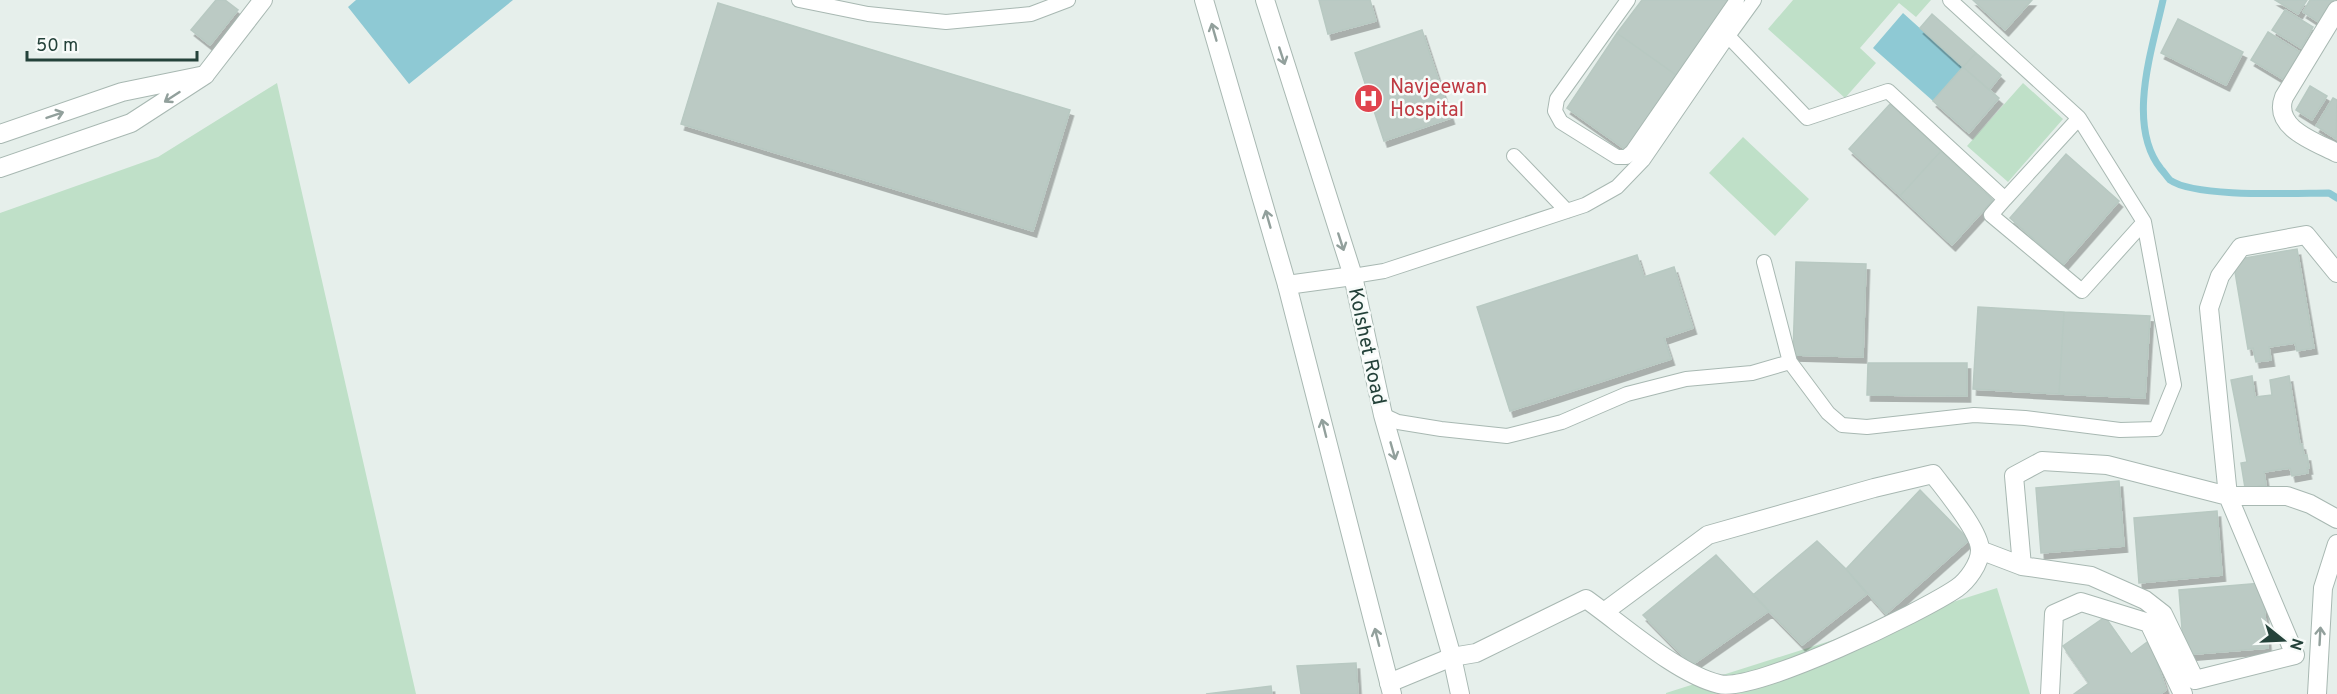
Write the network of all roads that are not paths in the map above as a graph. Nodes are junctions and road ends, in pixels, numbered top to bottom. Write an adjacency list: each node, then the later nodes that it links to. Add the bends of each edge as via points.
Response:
1 (263, 0): 12 (street)
2 (800, 0): 3 (lane, via 868,14 946,22 1031,14)
3 (1068, 0)
4 (1204, 0): 24 (street, one-way to 4)
5 (1264, 0): 23 (street, Kolshet Road, one-way to 23)
6 (1628, 0): 7 (lane, via 1557,99 1555,111 1561,122 1617,157 1632,152)
7 (1737, 0)
8 (1754, 0): 11 (lane)
9 (1950, 0): 13 (lane)
10 (2337, 10): 15 (street, via 2284,97 2281,110 2300,134)
11 (1728, 36): 18 (lane, via 1807,118 1888,91); 19 (lane, via 1643,160 1617,187)
12 (205, 75): 14 (street, one-way to 12, via 122,92); 17 (street, one-way to 17, via 131,123)
13 (2079, 118): 18 (lane); 20 (lane)
14 (0, 134)
15 (2337, 153)
16 (1514, 156): 19 (lane)
17 (0, 168)
18 (2005, 199): 20 (lane, via 1991,215 2082,291)
19 (1567, 211): 23 (lane, via 1384,271)
20 (2144, 222): 25 (lane, via 2174,385 2156,429 2120,430 1974,415 1868,427 1842,425 1828,413)
21 (1764, 262): 25 (lane)
22 (2337, 273): 27 (street, via 2306,235 2241,247 2220,276 2209,308)
23 (1353, 276): 24 (street); 26 (street, Kolshet Road)
24 (1287, 285): 34 (street, one-way to 24)
25 (1790, 362): 26 (lane, via 1752,373 1686,378 1637,391 1562,422 1506,436 1398,422)
26 (1383, 415): 33 (street, Kolshet Road, one-way to 33)
27 (2228, 496): 28 (street, via 2287,496); 31 (street, via 2107,465 2042,461 2014,477); 31 (street, via 2295,655 2194,680 2163,615 2145,600 2091,576)
28 (2337, 519)
29 (2337, 544): 38 (street, one-way to 29, via 2323,588)
30 (1980, 550): 31 (street); 32 (street, via 1973,571 1958,587 1881,630 1753,682 1721,685 1690,674); 32 (street, via 1972,528 1933,474 1708,535)
31 (2022, 566)
32 (1604, 612): 33 (street, via 1586,599 1476,653)
33 (1452, 657): 34 (street); 35 (street, Kolshet Road)
34 (1390, 689)
35 (1461, 694)
36 (2050, 694): 37 (street, via 2054,614 2081,602 2149,623)
37 (2183, 694)
38 (2317, 694)

